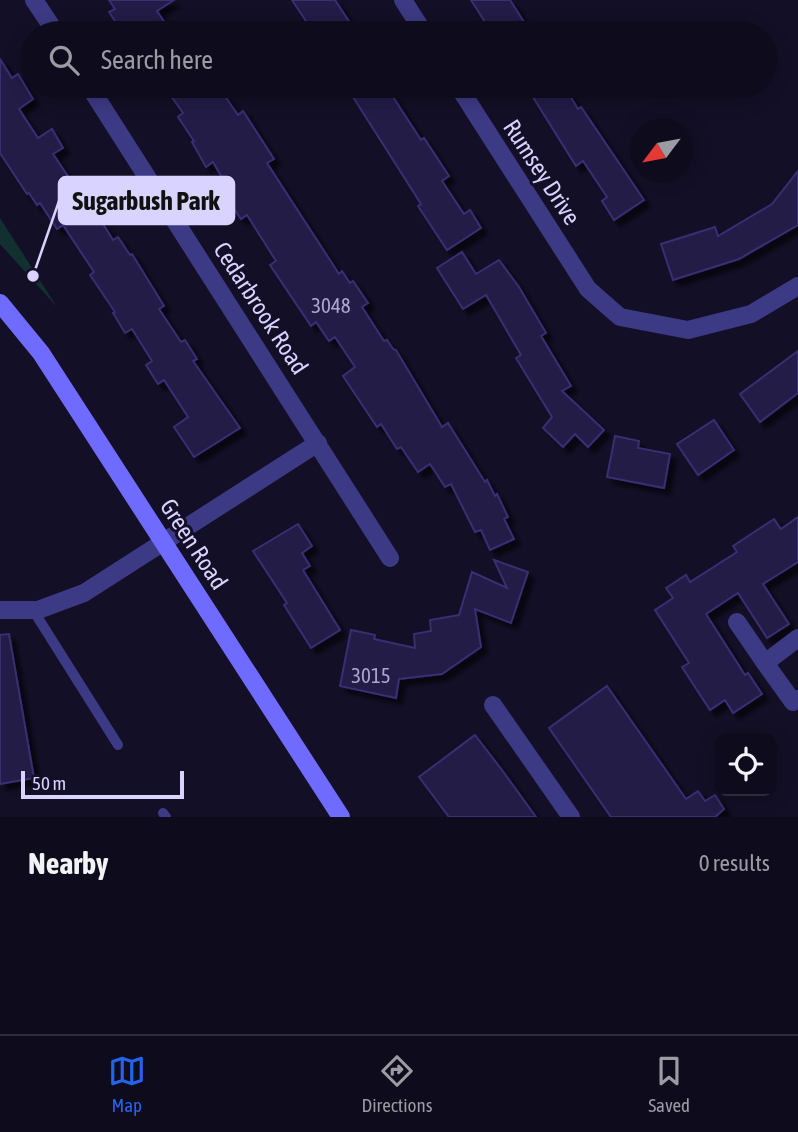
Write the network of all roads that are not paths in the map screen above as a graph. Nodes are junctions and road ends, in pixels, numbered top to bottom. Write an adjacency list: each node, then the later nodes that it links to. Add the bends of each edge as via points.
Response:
1 (34, 0): 3 (street)
2 (403, 0): 4 (street)
3 (48, 21)
4 (416, 21)
5 (97, 98): 9 (street, Cedarbrook Road)
6 (466, 98): 7 (street, Rumsey Drive, via 588,289 620,317 688,330 751,314)
7 (798, 286)
8 (0, 303): 10 (street, Green Road, via 41,353)
9 (318, 443): 10 (street); 11 (street, Cedarbrook Road)
10 (164, 542): 13 (street, via 84,593); 20 (street, Green Road)
11 (390, 558)
12 (0, 610): 13 (street)
13 (33, 610): 19 (lane)
14 (737, 622): 16 (street)
15 (798, 638): 16 (street)
16 (765, 663): 17 (street, via 793,702)
17 (798, 699)
18 (493, 705): 21 (street)
19 (118, 745)
20 (341, 817)
21 (571, 817)

